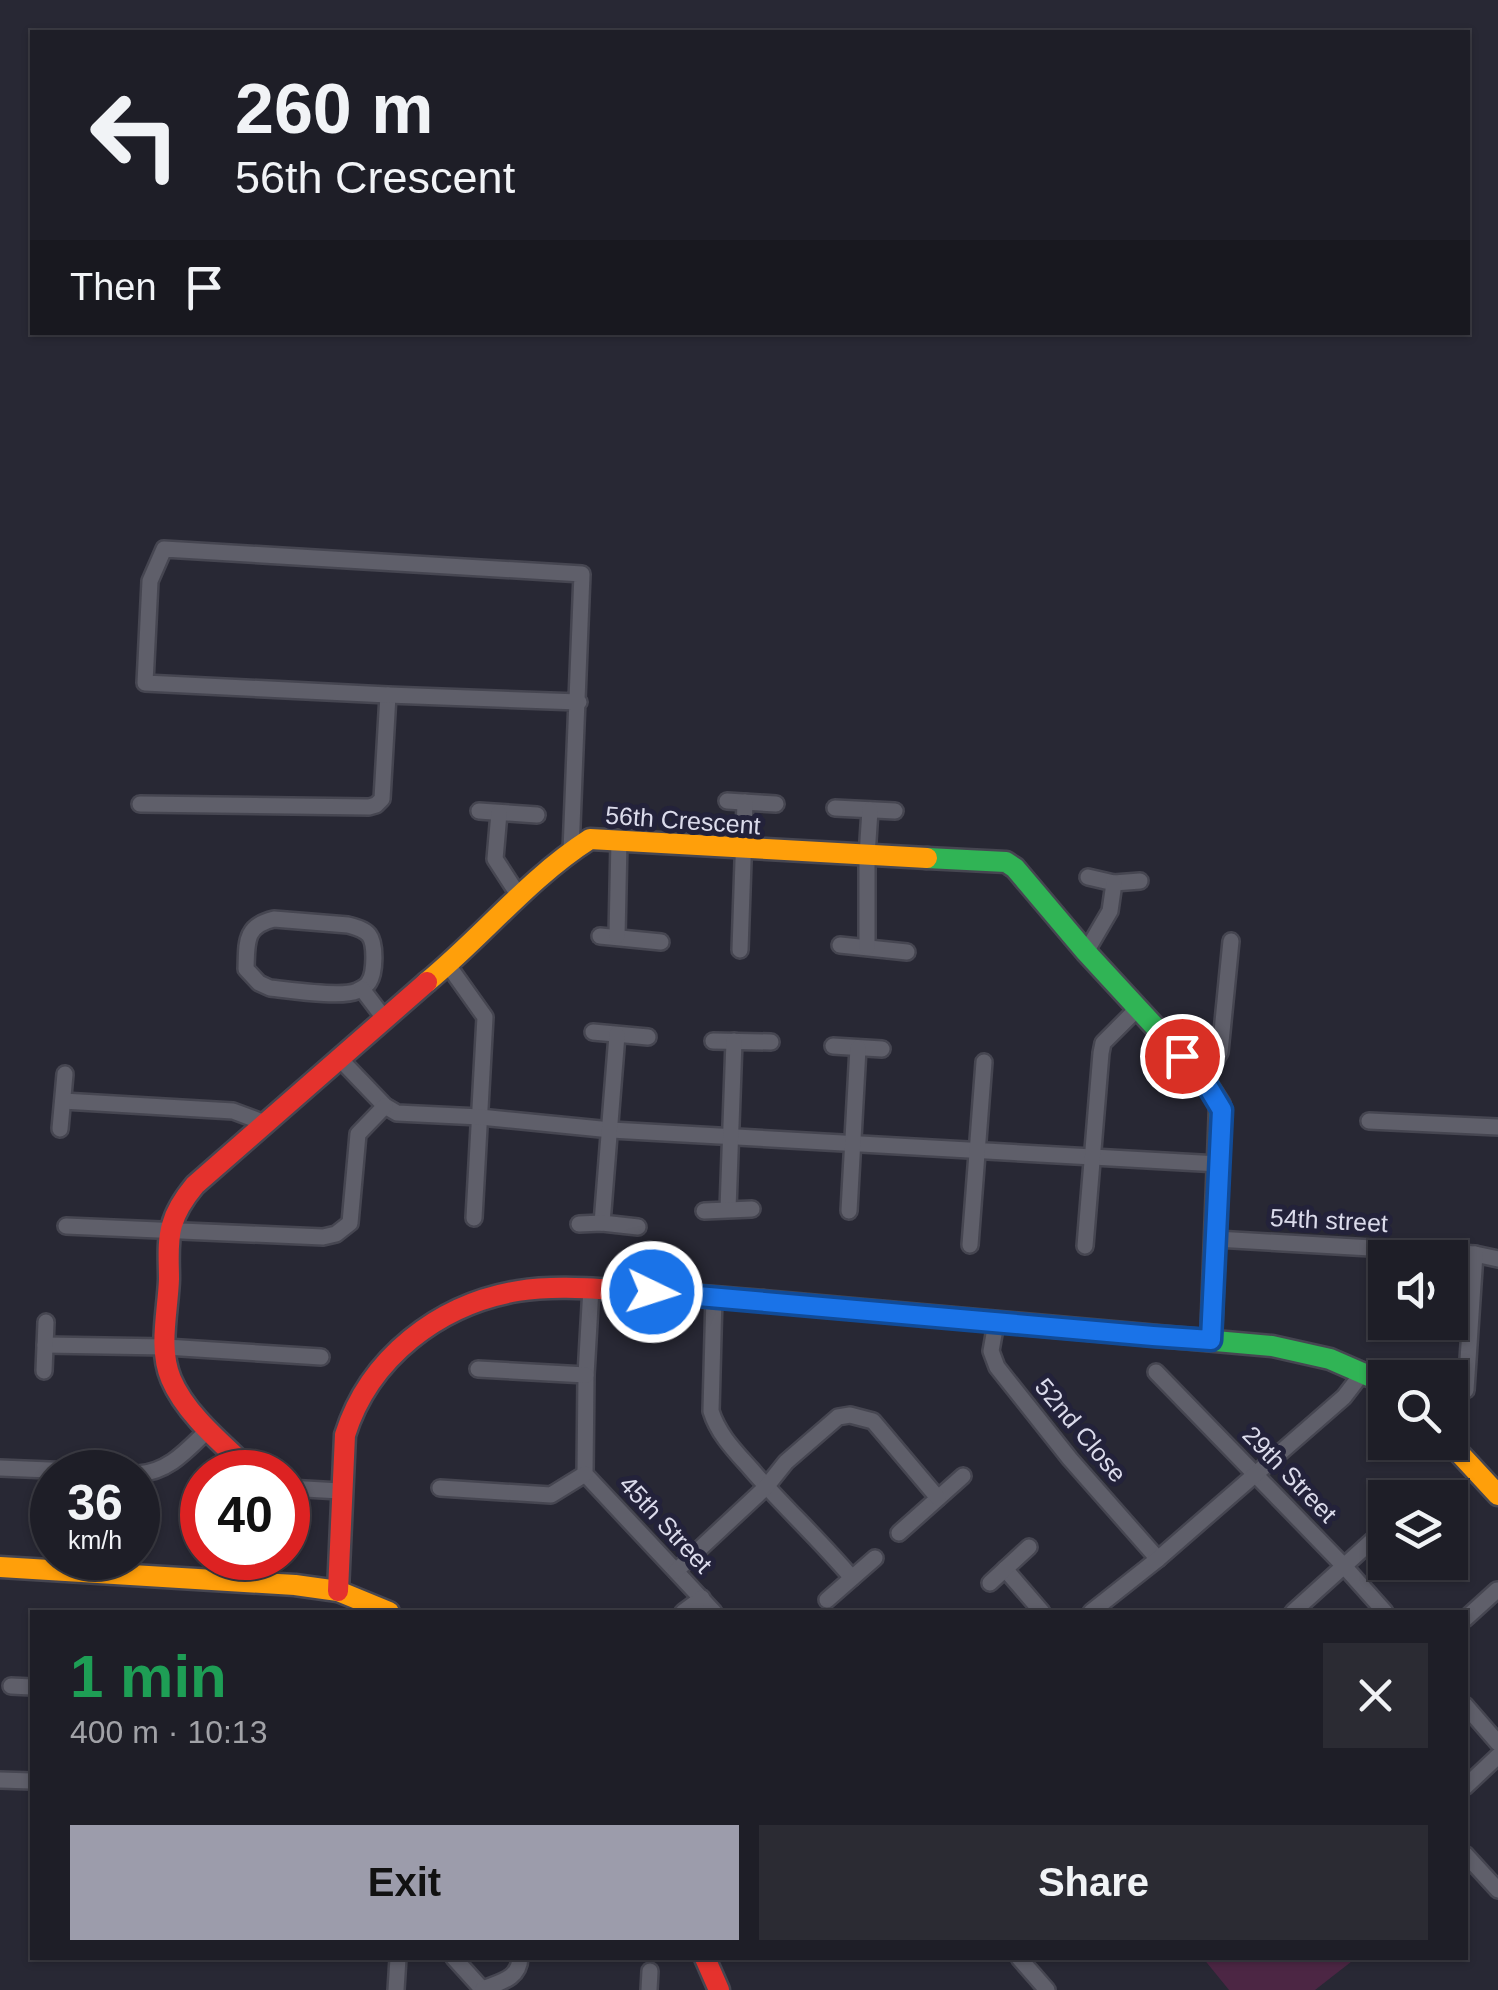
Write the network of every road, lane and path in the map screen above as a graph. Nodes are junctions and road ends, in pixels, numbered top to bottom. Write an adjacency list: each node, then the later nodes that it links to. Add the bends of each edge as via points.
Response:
1 (388, 696): 2 (street); 2 (street, via 145,683 150,581 164,549 582,574); 5 (street, via 382,799 376,805)
2 (579, 702): 15 (street)
3 (726, 801): 4 (street)
4 (745, 802): 6 (street); 14 (street)
5 (140, 804)
6 (776, 804)
7 (835, 808): 8 (street)
8 (870, 810): 10 (street); 16 (street)
9 (479, 811): 11 (street)
10 (895, 811)
11 (498, 813): 12 (street); 20 (street, via 495,859)
12 (537, 814)
13 (620, 841): 14 (street, 56th Crescent); 15 (street, 56th Crescent, via 590,839); 22 (street)
14 (742, 849): 16 (street, 56th Crescent); 27 (street)
15 (571, 851): 20 (street, 56th Crescent)
16 (867, 856): 26 (street); 29 (street, 56th Crescent, via 1006,862)
17 (1088, 877): 19 (street)
18 (1140, 881): 19 (street)
19 (1114, 883): 29 (street, via 1110,911)
20 (520, 896): 30 (street, 56th Crescent)
21 (600, 936): 22 (street)
22 (617, 936): 23 (street)
23 (660, 942)
24 (1231, 942): 46 (street, via 1220,1052)
25 (840, 945): 26 (street)
26 (867, 947): 28 (street)
27 (740, 950)
28 (908, 952)
29 (1086, 952): 32 (street, 56th Crescent)
30 (448, 965): 33 (street, 56th Crescent); 49 (street, via 485,1018)
31 (362, 989): 31 (street, via 372,976 373,943 358,928 274,919 247,939 246,969 270,988 348,994); 33 (street)
32 (1139, 1008): 46 (street, 56th Crescent); 58 (street, via 1103,1043)
33 (384, 1018): 43 (street, 56th Crescent)
34 (593, 1032): 35 (street)
35 (616, 1035): 36 (street); 54 (street)
36 (648, 1037)
37 (712, 1041): 38 (street)
38 (734, 1041): 39 (street); 55 (street)
39 (771, 1042)
40 (832, 1046): 41 (street)
41 (858, 1048): 42 (street); 56 (street)
42 (882, 1049)
43 (339, 1058): 48 (street); 51 (street, 56th Crescent)
44 (984, 1062): 57 (street)
45 (65, 1074): 47 (street)
46 (1204, 1080): 59 (street, 56th Crescent, via 1222,1110)
47 (62, 1101): 51 (street, via 233,1111); 53 (street)
48 (385, 1106): 49 (street, via 397,1113); 69 (street, via 358,1134 350,1223 336,1234)
49 (480, 1118): 54 (street); 64 (street)
50 (1370, 1121): 52 (street)
51 (265, 1123): 69 (street, 56th Crescent, via 195,1185)
52 (1498, 1127)
53 (60, 1129)
54 (611, 1130): 55 (street); 65 (street)
55 (730, 1137): 56 (street); 60 (street)
56 (854, 1142): 57 (street); 63 (street)
57 (976, 1149): 58 (street); 71 (street)
58 (1092, 1156): 59 (street); 72 (street)
59 (1219, 1164): 70 (street, 56th Crescent)
60 (728, 1209): 61 (street); 62 (street)
61 (752, 1209)
62 (704, 1211)
63 (850, 1211)
64 (474, 1218)
65 (602, 1223): 66 (street); 68 (street)
66 (579, 1224)
67 (66, 1226): 69 (street)
68 (638, 1227)
69 (170, 1231): 81 (street, 56th Crescent)
70 (1216, 1239): 73 (street, 54th street); 79 (street, 56th Crescent)
71 (970, 1245)
72 (1084, 1246)
73 (1474, 1254): 74 (street, 54th street); 83 (street)
74 (1498, 1259)
75 (591, 1288): 76 (street); 88 (street, 45th Street); 102 (street, via 497,1296 444,1318 405,1344 377,1371 353,1410)
76 (714, 1296): 78 (street); 99 (street, via 711,1411 723,1437)
77 (46, 1322): 80 (street)
78 (996, 1323): 79 (street); 109 (street, 52nd Close, via 997,1368)
79 (1211, 1340): 87 (street, via 1290,1350)
80 (45, 1344): 81 (street); 85 (street)
81 (166, 1347): 82 (street); 90 (street, 56th Crescent, via 172,1382)
82 (321, 1357)
83 (1468, 1360)
84 (478, 1369): 88 (street)
85 (44, 1371)
86 (1156, 1372): 96 (street, 29th Street)
87 (1364, 1372): 89 (street); 96 (street)
88 (586, 1374): 97 (street, 45th Street)
89 (1368, 1374)
90 (209, 1429): 91 (street, 56th Crescent); 95 (street)
91 (230, 1450)
92 (1466, 1460): 103 (street)
93 (0, 1468): 94 (street)
94 (30, 1469)
95 (160, 1470)
96 (1255, 1473): 109 (street); 110 (street, 29th Street)
97 (586, 1474): 100 (street, via 551,1494); 113 (street, 45th Street)
98 (963, 1476): 104 (street)
99 (766, 1486): 104 (street, via 838,1417 850,1415 873,1422); 113 (street); 114 (street)
100 (440, 1488)
101 (310, 1489): 102 (street)
102 (340, 1491): 117 (street)
103 (1498, 1495)
104 (938, 1498): 105 (street)
105 (899, 1532)
106 (1368, 1544): 110 (street)
107 (1029, 1546): 112 (street)
108 (875, 1558): 114 (street)
109 (1158, 1559): 124 (street)
110 (1344, 1566): 125 (street); 126 (street, 29th Street)
111 (0, 1567): 117 (street)
112 (1005, 1569): 115 (street); 123 (street)
113 (676, 1572): 118 (street, 45th Street)
114 (852, 1578): 119 (street)
115 (990, 1583)
116 (1497, 1590): 127 (street)
117 (338, 1591): 120 (street)
118 (702, 1598): 121 (street); 122 (street, 45th Street)
119 (827, 1600)
120 (385, 1610)
121 (686, 1610)
122 (712, 1610)
123 (1040, 1610)
124 (1093, 1610)
125 (1295, 1610)
126 (1383, 1610)
127 (1468, 1616)
128 (11, 1686): 129 (street)
129 (30, 1687)
130 (1468, 1708): 131 (street)
131 (1498, 1743)
132 (1498, 1756): 135 (street)
133 (0, 1780): 134 (street)
134 (30, 1781)
135 (1468, 1784)
136 (1468, 1857): 137 (street)
137 (1498, 1890)
138 (398, 1960): 145 (street)
139 (456, 1960): 146 (street)
140 (520, 1960): 146 (street, via 514,1976)
141 (706, 1960): 148 (street)
142 (1021, 1960): 144 (street)
143 (650, 1972): 147 (street)
144 (1041, 1984): 149 (street)
145 (396, 1990)
146 (483, 1990)
147 (648, 1990)
148 (719, 1990)
149 (1024, 1990)

